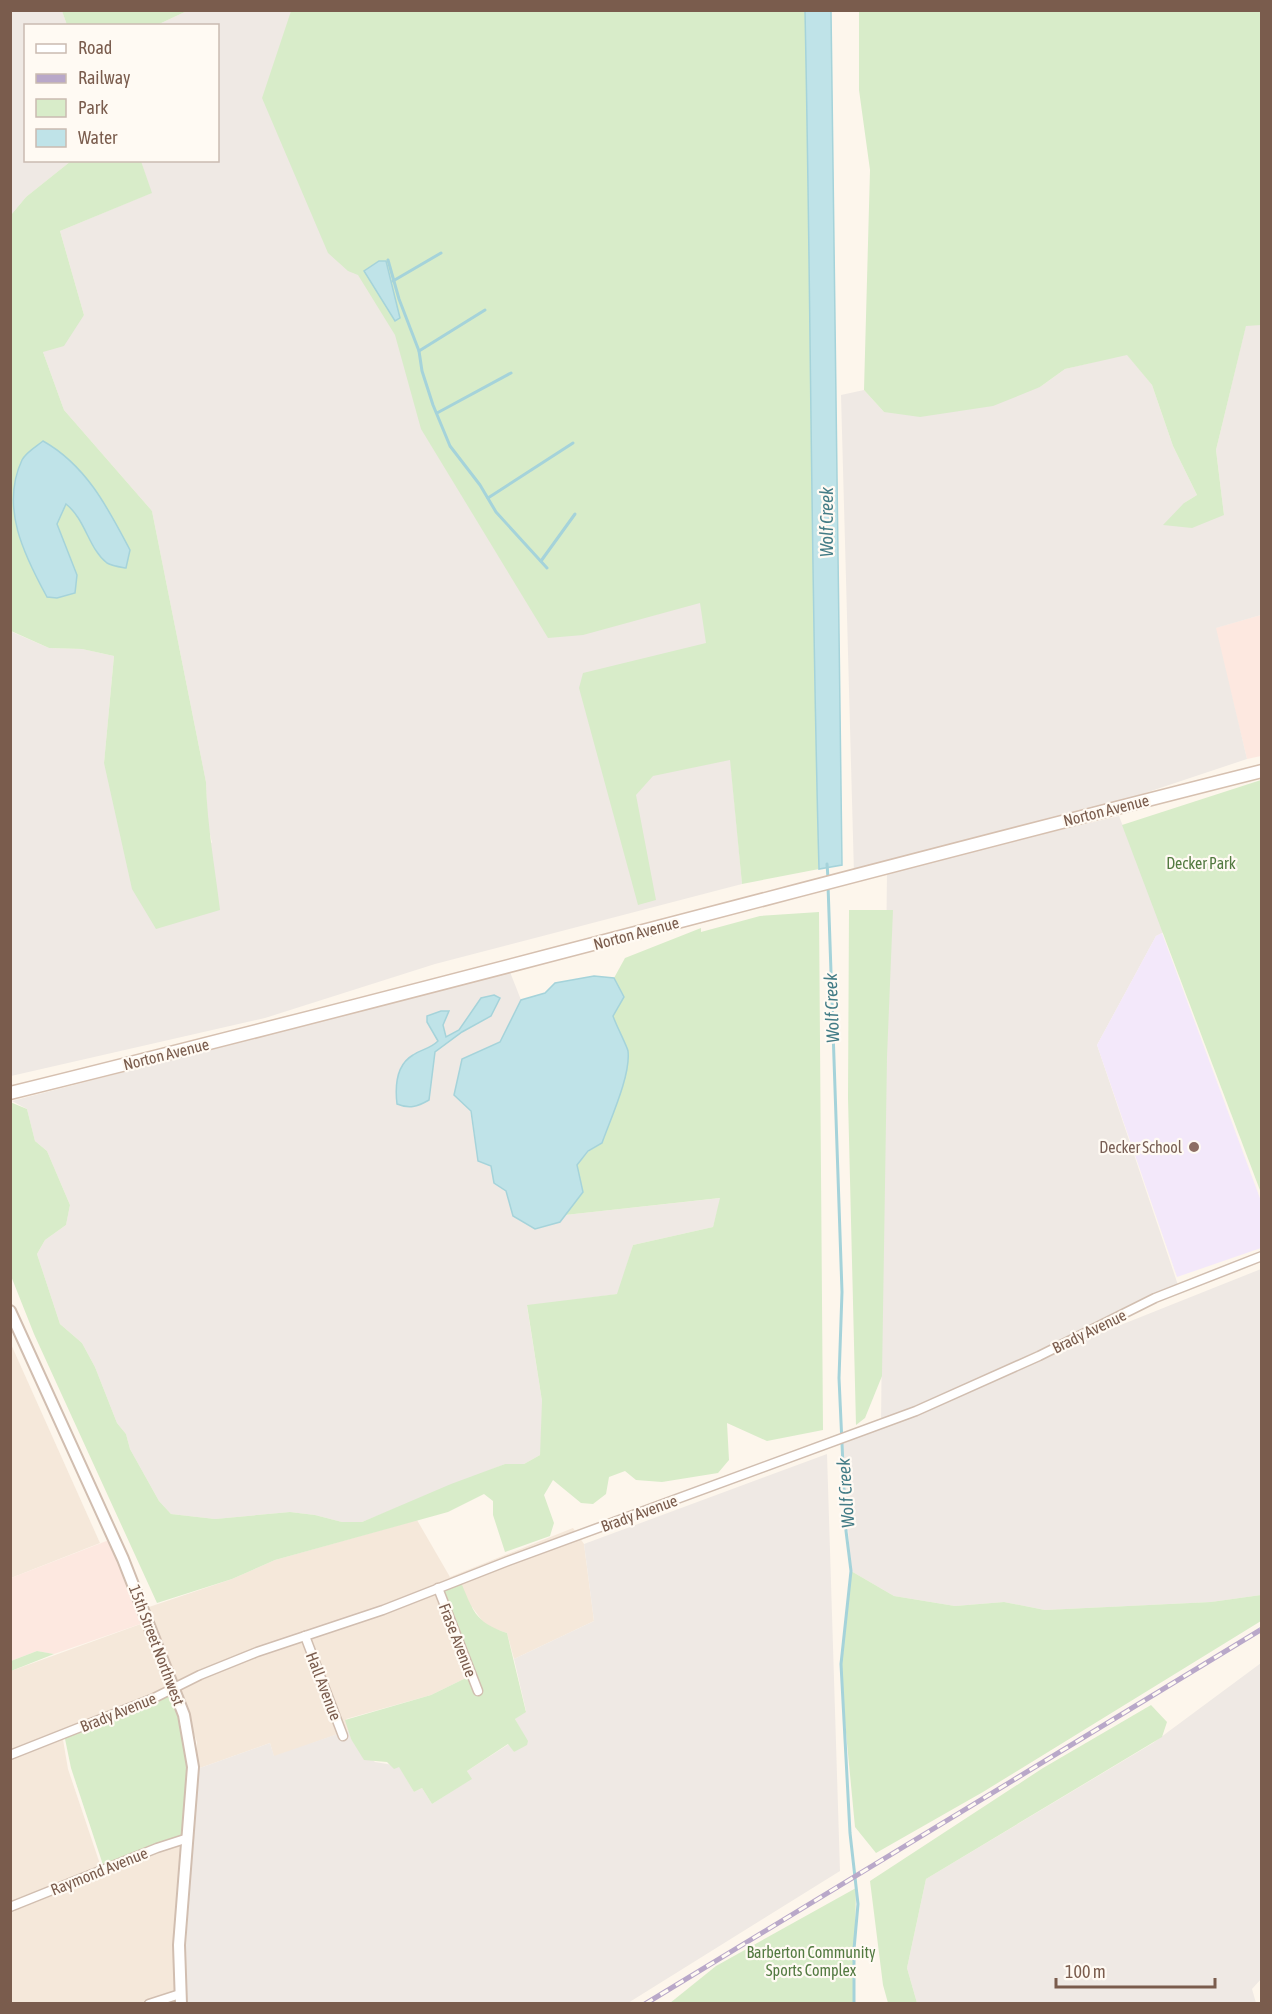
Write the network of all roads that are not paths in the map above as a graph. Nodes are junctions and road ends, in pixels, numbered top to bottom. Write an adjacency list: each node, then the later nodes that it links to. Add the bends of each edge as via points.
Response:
1 (1262, 771): 2 (main road, Norton Avenue, via 815,884 459,981)
2 (10, 1093)
3 (1262, 1256): 5 (street, Brady Avenue, via 1155,1298 983,1381 867,1430)
4 (10, 1311): 7 (street, 15th Street Northwest, via 120,1552)
5 (438, 1588): 6 (street, Brady Avenue); 8 (street, Frase Avenue)
6 (304, 1636): 7 (street, Brady Avenue); 9 (street, Hall Avenue)
7 (175, 1688): 10 (street, Brady Avenue); 11 (street, 15th Street Northwest, via 189,1734 193,1767)
8 (478, 1691)
9 (343, 1736)
10 (10, 1755)
11 (188, 1838): 12 (street, Raymond Avenue); 13 (street, 15th Street Northwest, via 179,1945)
12 (10, 1907)
13 (180, 1999): 14 (street)
14 (149, 2004)

